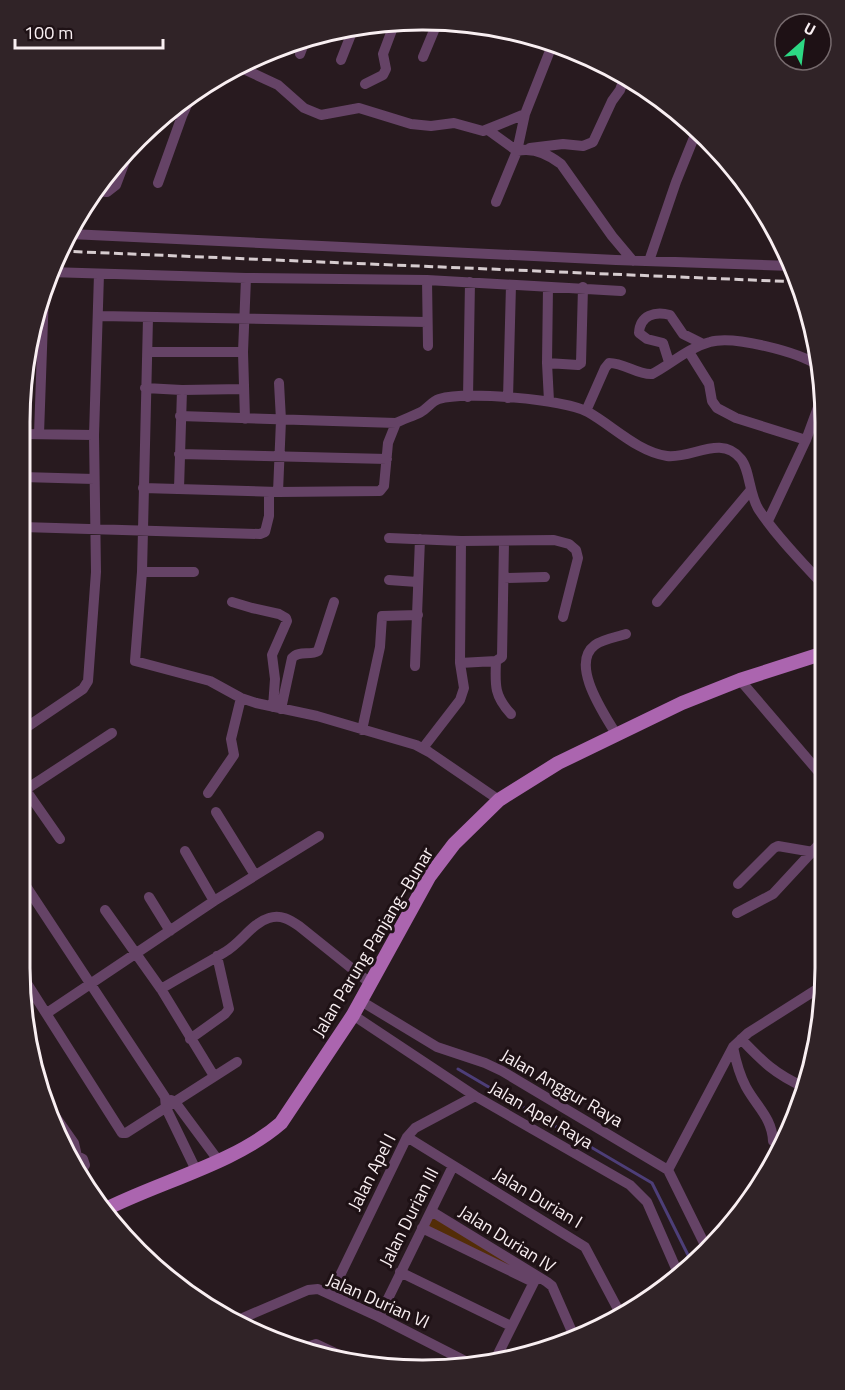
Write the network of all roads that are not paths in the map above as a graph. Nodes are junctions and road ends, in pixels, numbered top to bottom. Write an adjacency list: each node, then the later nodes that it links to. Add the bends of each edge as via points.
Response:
1 (434, 30): 7 (street)
2 (392, 31): 10 (street, via 383,54 383,75)
3 (350, 37): 8 (street)
4 (302, 49): 6 (street)
5 (550, 51): 13 (street)
6 (300, 54)
7 (423, 57)
8 (341, 60)
9 (247, 71): 16 (street, via 321,115 359,108 411,124 454,123)
10 (365, 84)
11 (622, 85): 18 (street, via 593,142)
12 (184, 111): 15 (street)
13 (525, 114): 16 (street); 18 (street)
14 (179, 115): 15 (street)
15 (182, 116): 20 (street)
16 (488, 130): 18 (street)
17 (693, 139): 25 (street)
18 (522, 149): 22 (street); 24 (street, via 551,156 561,164)
19 (121, 171): 21 (street, via 116,185)
20 (158, 183)
21 (105, 192)
22 (496, 201)
23 (78, 234): 24 (street)
24 (633, 261): 25 (street)
25 (649, 261): 26 (street)
26 (782, 266)
27 (60, 272): 28 (street)
28 (99, 274): 29 (street); 36 (street)
29 (246, 278): 30 (street); 38 (street)
30 (427, 280): 31 (street); 39 (street)
31 (470, 282): 32 (street); 53 (street)
32 (510, 285): 33 (street); 54 (street)
33 (548, 287): 34 (street); 48 (street)
34 (583, 287): 35 (street); 48 (street, via 581,363)
35 (621, 291)
36 (99, 316): 37 (street); 64 (street)
37 (148, 318): 38 (street); 43 (street)
38 (246, 320): 39 (street); 44 (street)
39 (427, 322): 42 (street)
40 (40, 337): 63 (street)
41 (703, 344): 45 (street); 46 (street, via 683,334 670,315 660,312 646,316 639,333 663,343); 47 (street, via 736,341 786,351)
42 (428, 346)
43 (147, 352): 44 (street); 50 (street)
44 (243, 352): 51 (street)
45 (689, 352): 46 (street); 65 (street, via 707,379 717,408)
46 (669, 362): 56 (street, via 647,374 609,363)
47 (810, 362)
48 (547, 363): 55 (street)
49 (279, 383): 60 (street)
50 (145, 388): 52 (street); 71 (street)
51 (244, 389): 52 (street); 59 (street)
52 (182, 390): 57 (street)
53 (468, 397): 54 (street); 61 (street, via 436,400)
54 (508, 398): 55 (street)
55 (549, 401): 56 (street)
56 (586, 411): 73 (street, via 645,448 666,456 713,447 728,450 741,459)
57 (180, 416): 59 (street); 66 (street)
58 (815, 416): 65 (street)
59 (245, 419): 60 (street)
60 (281, 420): 61 (street); 67 (street)
61 (396, 423): 68 (street, via 389,437)
62 (30, 434): 63 (street)
63 (39, 434): 64 (street)
64 (94, 435): 70 (street)
65 (806, 440): 75 (street)
66 (179, 454): 67 (street); 72 (street)
67 (278, 456): 68 (street); 74 (street)
68 (387, 459): 74 (street, via 380,491)
69 (30, 477): 70 (street)
70 (94, 479): 77 (street)
71 (143, 488): 72 (street); 78 (street)
72 (179, 489): 74 (street)
73 (750, 491): 75 (street); 91 (street)
74 (273, 492): 78 (street, via 268,526 260,534)
75 (768, 520): 85 (street)
76 (30, 527): 77 (street)
77 (96, 528): 78 (street); 104 (street, via 88,681)
78 (143, 531): 83 (street)
79 (389, 538): 80 (street)
80 (420, 539): 81 (street); 89 (street)
81 (461, 541): 82 (street); 98 (street)
82 (504, 542): 87 (street); 94 (street, via 554,540 576,550 578,558)
83 (142, 572): 84 (street); 101 (street, via 135,661 210,681)
84 (194, 572)
85 (815, 575)
86 (545, 577): 87 (street)
87 (504, 578): 97 (street, via 502,653)
88 (389, 580): 89 (street)
89 (417, 582): 93 (street)
90 (232, 602): 102 (street, via 286,618 272,655)
91 (657, 602)
92 (334, 603): 102 (street, via 318,651 292,658)
93 (418, 615): 99 (street); 105 (street, via 382,616 380,647)
94 (563, 617)
95 (626, 634): 107 (street, via 597,644 586,662 593,695)
96 (815, 655): 100 (main road, Jalan Parung Panjang–Bunar)
97 (496, 662): 98 (street); 103 (street, via 496,693)
98 (460, 663): 108 (street, via 462,696)
99 (415, 666)
100 (740, 680): 107 (main road, Jalan Parung Panjang–Bunar); 109 (street)
101 (241, 698): 102 (street); 111 (street, via 231,739 234,755)
102 (277, 708): 105 (street)
103 (511, 714)
104 (30, 725)
105 (362, 730): 108 (street)
106 (112, 733): 110 (street)
107 (616, 735): 113 (main road, Jalan Parung Panjang–Bunar, via 543,772)
108 (423, 748): 113 (street)
109 (815, 768)
110 (30, 782)
111 (208, 793)
112 (30, 796): 116 (street)
113 (499, 800): 130 (main road, Jalan Parung Panjang–Bunar, via 454,844 429,877)
114 (216, 812): 120 (street)
115 (319, 836): 120 (street)
116 (60, 840)
117 (815, 850): 119 (street)
118 (185, 851): 124 (street)
119 (813, 852): 121 (street, via 778,846); 126 (street, via 773,894)
120 (255, 876): 124 (street)
121 (738, 884)
122 (30, 893): 131 (street)
123 (149, 897): 127 (street)
124 (214, 901): 127 (street)
125 (105, 909): 128 (street)
126 (736, 913)
127 (170, 931): 128 (street)
128 (135, 954): 131 (street); 133 (street)
129 (217, 956): 130 (street, via 269,918 289,918); 133 (street); 138 (street, via 229,1009)
130 (370, 983): 135 (main road, Jalan Parung Panjang–Bunar)
131 (89, 984): 136 (street); 146 (street)
132 (31, 989): 136 (street)
133 (161, 989): 138 (street)
134 (814, 991): 139 (street)
135 (361, 1001): 137 (main road, Jalan Parung Panjang–Bunar); 140 (street, Jalan Anggur Raya)
136 (47, 1013): 146 (street, via 119,1131 126,1133)
137 (353, 1015): 142 (street, Jalan Apel Raya); 151 (main road, Jalan Parung Panjang–Bunar, via 281,1123)
138 (190, 1039): 143 (street)
139 (737, 1043): 144 (street); 149 (street, via 737,1067 768,1119); 154 (street)
140 (450, 1052): 142 (street); 154 (street, Jalan Anggur Raya, via 502,1071)
141 (237, 1062): 143 (street)
142 (441, 1072): 145 (street, Jalan Apel Raya)
143 (214, 1076): 146 (street)
144 (797, 1084)
145 (475, 1096): 148 (street, Jalan Apel I, via 415,1128); 159 (street, Jalan Apel Raya, via 630,1185 647,1202)
146 (169, 1102): 151 (street); 153 (street)
147 (65, 1129): 150 (street, via 75,1143)
148 (407, 1137): 152 (street, Jalan Durian I); 162 (street, Jalan Apel I)
149 (773, 1141)
150 (75, 1150)
151 (218, 1160): 153 (main road, Jalan Parung Panjang–Bunar)
152 (453, 1166): 156 (street, Jalan Durian III); 163 (street, Jalan Durian I, via 585,1247)
153 (196, 1170): 155 (main road, Jalan Parung Panjang–Bunar)
154 (668, 1170): 158 (street)
155 (111, 1206)
156 (431, 1211): 157 (street, Jalan Durian III); 161 (street, Jalan Durian IV)
157 (422, 1228): 160 (street, Jalan Durian III); 161 (street)
158 (703, 1242)
159 (676, 1267)
160 (400, 1272): 165 (street, Jalan Durian III); 166 (street)
161 (535, 1279): 166 (street); 167 (street, Jalan Durian IV, via 552,1286)
162 (331, 1294): 164 (street, Jalan Durian VI, via 308,1290); 165 (street, Jalan Durian VI)
163 (617, 1308)
164 (244, 1317)
165 (379, 1317): 169 (street, Jalan Durian VI)
166 (511, 1326): 168 (street)
167 (571, 1331)
168 (499, 1352)
169 (459, 1358)

